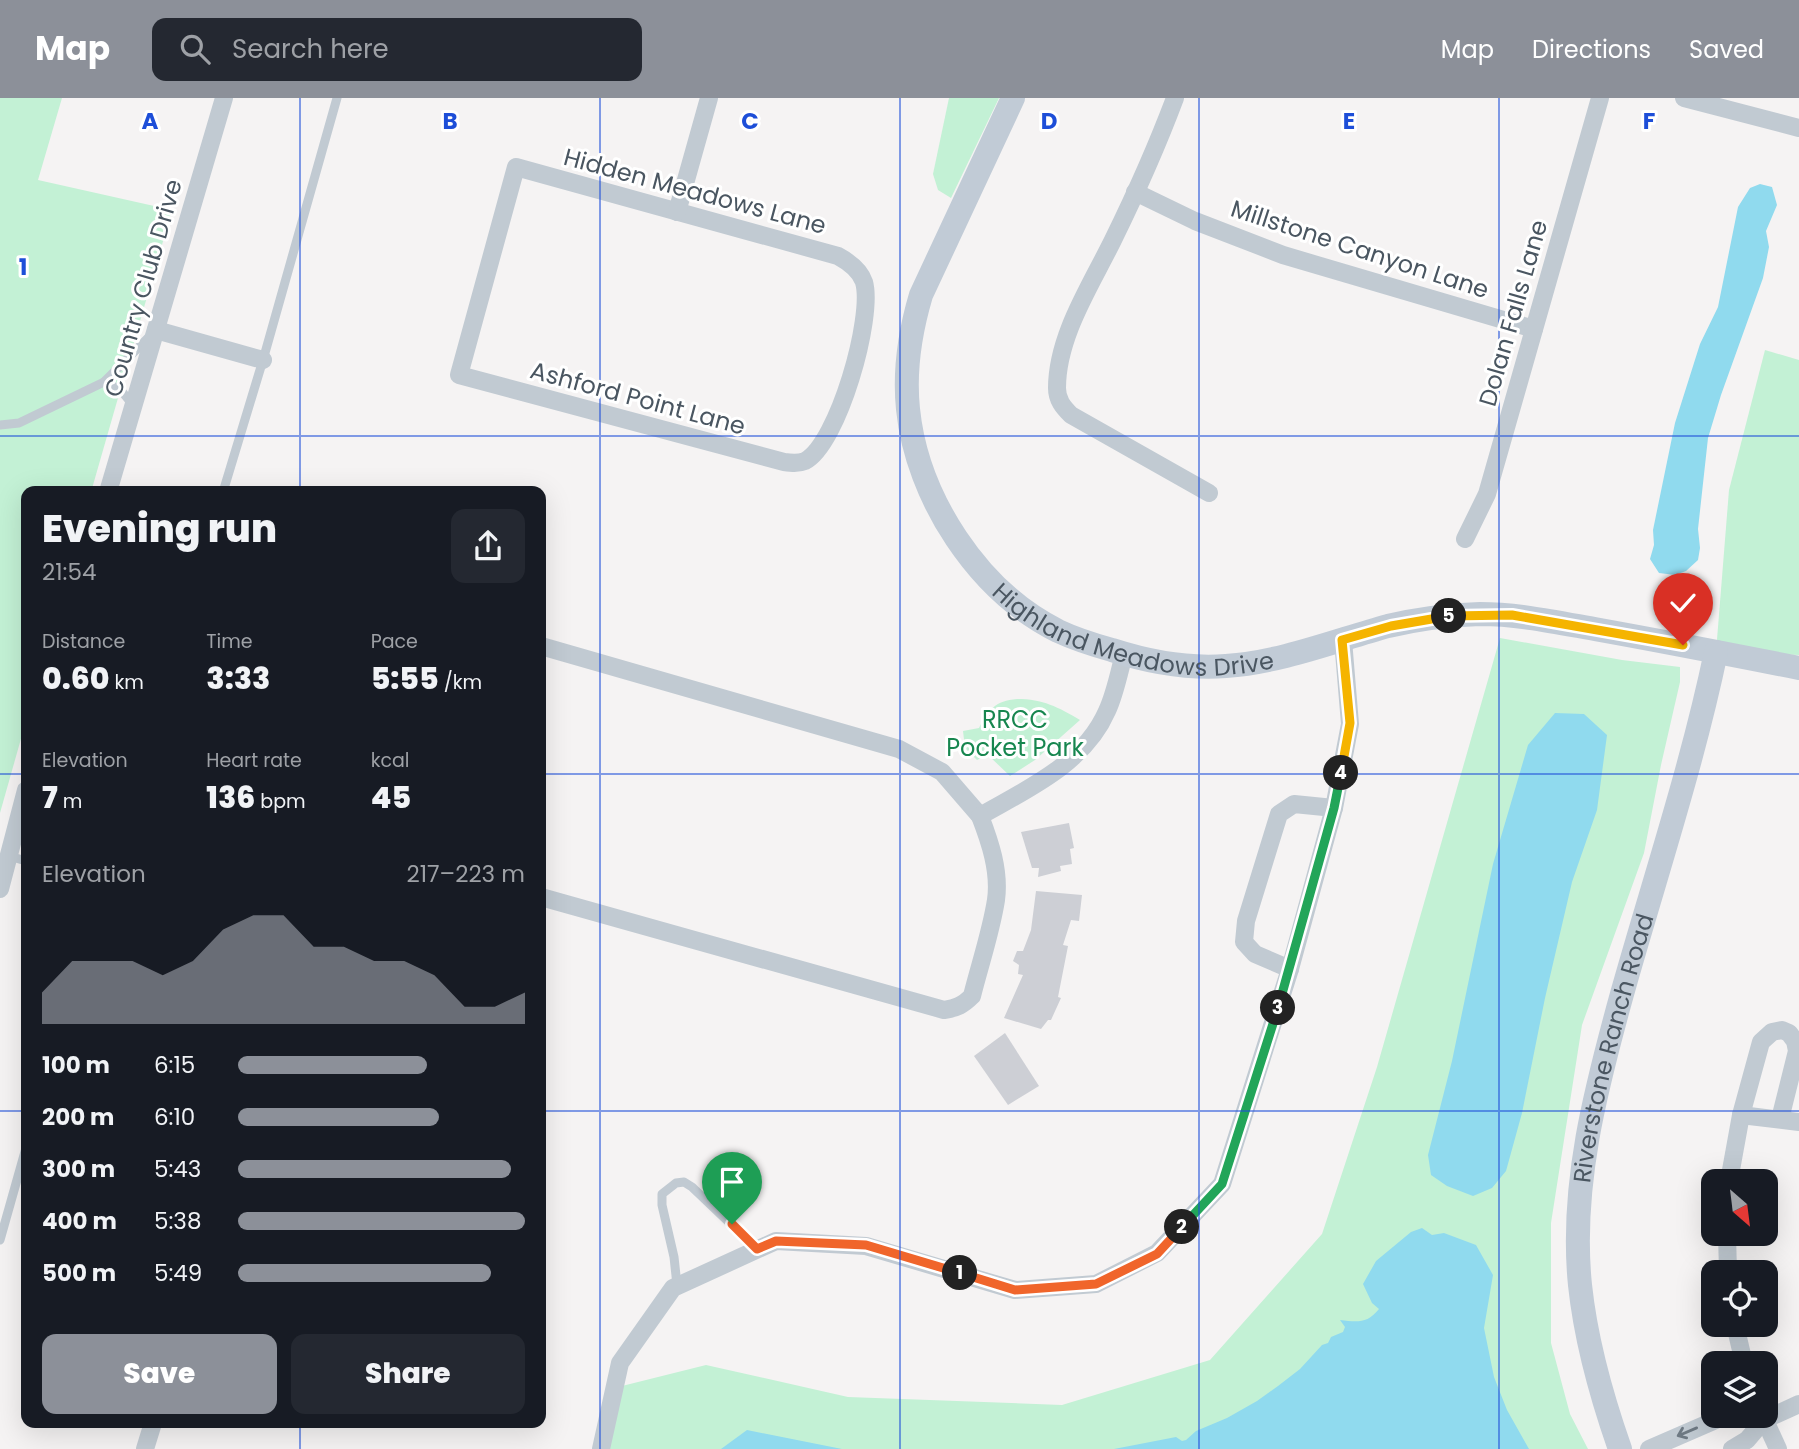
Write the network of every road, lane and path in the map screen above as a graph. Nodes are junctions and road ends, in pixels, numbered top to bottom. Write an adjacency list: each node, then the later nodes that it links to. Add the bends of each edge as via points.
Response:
1 (224, 98): 12 (street, Country Club Drive)
2 (337, 98): 13 (lane)
3 (709, 98): 10 (street)
4 (1013, 98): 26 (street, Highland Meadows Drive, via 921,295 907,378 913,438 946,523 976,566 1014,602 1057,630)
5 (1175, 98): 9 (street)
6 (1600, 98): 11 (street, Dolan Falls Lane)
7 (1684, 98): 8 (street)
8 (1799, 128)
9 (1135, 192): 11 (street, Millstone Canyon Lane, via 1273,252); 21 (street, via 1070,331 1058,380 1059,400 1079,421)
10 (677, 212): 14 (street, Hidden Meadows Lane, via 516,167); 18 (street, Hidden Meadows Lane, via 838,256 863,280 862,325 853,370 829,435)
11 (1534, 329): 22 (street, Dolan Falls Lane, via 1487,494)
12 (156, 330): 13 (street); 15 (lane); 16 (street, Country Club Drive)
13 (263, 360): 20 (lane)
14 (459, 375): 18 (street, Ashford Point Lane, via 784,462)
15 (104, 382): 16 (lane, via 120,389); 17 (lane, via 19,423)
16 (133, 406): 19 (street, Country Club Drive)
17 (0, 425)
18 (804, 461)
19 (110, 486)
20 (225, 486)
21 (1209, 493)
22 (1465, 539)
23 (1342, 640): 25 (street, Highland Meadows Drive, via 1424,619 1512,615); 26 (street, Highland Meadows Drive, via 1264,662 1224,666 1188,666); 28 (street, via 1350,723)
24 (546, 647): 29 (street, via 899,749 942,772)
25 (1716, 652): 27 (street, Highland Meadows Drive); 49 (street, Riverstone Ranch Road, via 1606,1054 1582,1176 1580,1283 1587,1335)
26 (1125, 654): 29 (street, via 1108,711 1077,755)
27 (1799, 668)
28 (1334, 808): 34 (street); 34 (street, via 1294,804 1279,814 1245,921 1244,942 1255,954)
29 (980, 816): 33 (street, via 991,846 996,899 972,996 955,1009 944,1010)
30 (21, 832): 31 (street)
31 (18, 858): 32 (street)
32 (0, 889)
33 (546, 898)
34 (1290, 969): 41 (street, via 1222,1184 1157,1254 1096,1284 1015,1290 866,1245 776,1241)
35 (1741, 1115): 36 (street); 36 (street, via 1761,1042 1782,1030 1789,1033 1797,1051); 39 (street)
36 (1780, 1119): 37 (street)
37 (1799, 1122)
38 (21, 1166): 40 (lane)
39 (1731, 1169)
40 (0, 1240)
41 (757, 1249): 42 (street); 42 (lane, via 692,1187 676,1183 662,1194 662,1205)
42 (677, 1285): 48 (street, via 620,1363)
43 (1799, 1404): 44 (street)
44 (1778, 1411)
45 (1701, 1426): 50 (street, one-way to 50)
46 (1754, 1428): 51 (street, via 1747,1440)
47 (1767, 1428): 52 (street)
48 (601, 1449)
49 (1620, 1449)
50 (1648, 1449)
51 (1732, 1449)
52 (1778, 1449)

